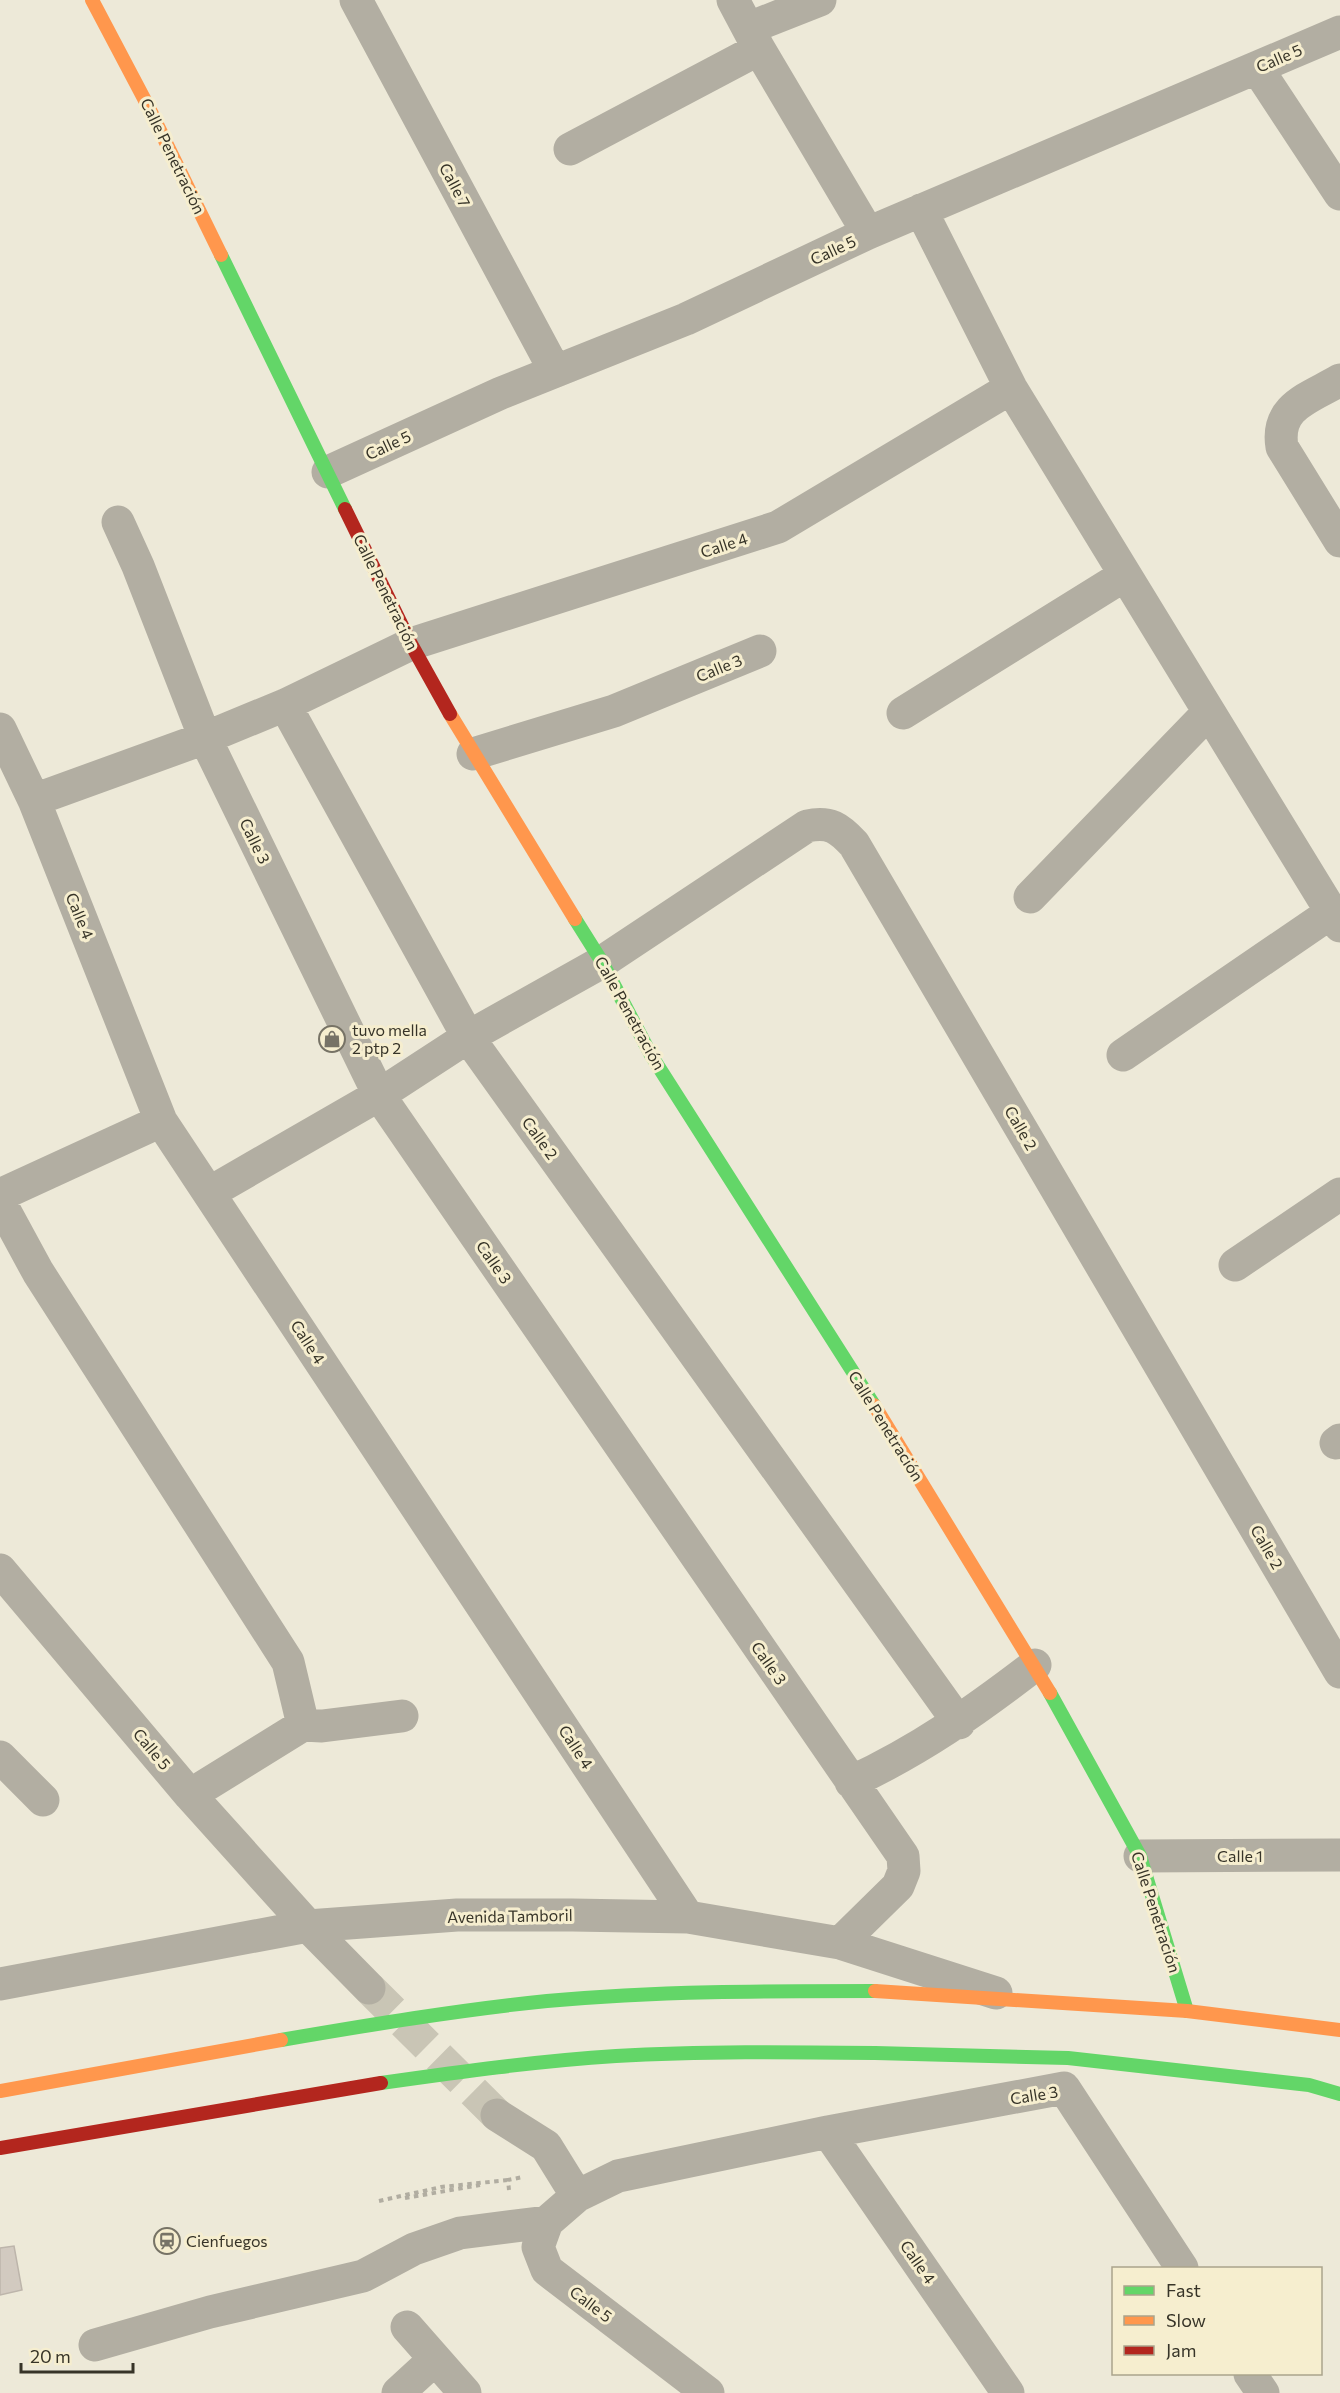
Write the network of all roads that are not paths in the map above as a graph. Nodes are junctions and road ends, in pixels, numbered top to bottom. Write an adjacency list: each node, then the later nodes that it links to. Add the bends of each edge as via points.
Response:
1 (92, 0): 14 (main road, Calle Penetración)
2 (356, 0): 11 (street, Calle 7)
3 (820, 0): 4 (street)
4 (747, 26): 7 (street); 10 (street)
5 (1340, 32): 6 (street, Calle 5)
6 (1257, 68): 8 (street); 9 (street, Calle 5)
7 (570, 149)
8 (1340, 194)
9 (921, 210): 10 (street, Calle 5); 13 (street)
10 (868, 233): 11 (street, Calle 5, via 686,319)
11 (555, 371): 14 (street, Calle 5)
12 (1340, 380): 16 (street, via 1288,411 1280,433 1282,447)
13 (1011, 388): 17 (street); 18 (street, Calle 4, via 778,527)
14 (327, 472): 18 (main road, Calle Penetración)
15 (118, 522): 23 (street, Calle 3)
16 (1340, 541)
17 (1125, 575): 21 (street); 22 (street)
18 (411, 644): 20 (street, Calle 4); 25 (main road, Calle Penetración)
19 (760, 651): 25 (street, Calle 3, via 614,711)
20 (285, 705): 23 (street, Calle 4); 30 (street, Calle 2)
21 (903, 713)
22 (1208, 714): 27 (street); 28 (street)
23 (205, 738): 26 (street, Calle 4); 32 (street, Calle 3)
24 (2, 741): 26 (street, Calle 4)
25 (473, 754): 29 (main road, Calle Penetración)
26 (34, 800): 33 (street, Calle 4)
27 (1030, 897)
28 (1336, 919): 31 (street)
29 (602, 962): 30 (street, Calle 2); 40 (main road, Calle Penetración, via 651,1055); 41 (street, Calle 2, via 807,826 821,823 838,827 854,844)
30 (468, 1037): 32 (street, Calle 2); 43 (street, Calle 2)
31 (1123, 1055)
32 (379, 1095): 34 (street, Calle 2); 46 (street, Calle 3)
33 (161, 1121): 34 (street, Calle 4); 36 (street)
34 (209, 1193): 51 (street, Calle 4)
35 (1340, 1194): 38 (street)
36 (0, 1195)
37 (0, 1202): 44 (street, via 38,1272 288,1662)
38 (1235, 1265)
39 (0, 1570): 47 (street, Calle 5)
40 (1035, 1665): 43 (street); 50 (main road, Calle Penetración)
41 (1339, 1668)
42 (402, 1716): 44 (street)
43 (959, 1723): 46 (street, via 897,1761)
44 (303, 1725): 47 (street)
45 (0, 1757): 48 (street)
46 (851, 1782): 53 (street, Calle 3, via 903,1856 904,1871 898,1886)
47 (190, 1795): 52 (street, Calle 5)
48 (43, 1800)
49 (1340, 1855): 50 (street, Calle 1)
50 (1140, 1856): 57 (main road, Calle Penetración)
51 (688, 1917): 52 (street, Avenida Tamboril, via 457,1915); 53 (street, Avenida Tamboril)
52 (308, 1926): 54 (street, Avenida Tamboril); 55 (street, Calle 5)
53 (840, 1943): 56 (street, Avenida Tamboril)
54 (0, 1983)
55 (369, 1988)
56 (1015, 1999): 57 (main road); 60 (main road, via 875,1991 746,1990 584,1999 443,2014)
57 (1186, 2011): 58 (main road)
58 (1340, 2030)
59 (1066, 2073): 61 (main road, via 1309,2085); 63 (street, Calle 3); 64 (main road, via 875,2052 745,2052 558,2061 399,2079); 67 (street, Calle 3)
60 (0, 2091)
61 (1340, 2094)
62 (497, 2115): 65 (street, via 546,2146)
63 (828, 2132): 65 (street, Calle 3, via 618,2175); 75 (street, Calle 4)
64 (0, 2148)
65 (577, 2196): 66 (street)
66 (548, 2222): 69 (street, via 460,2233 414,2249 363,2276 210,2312); 74 (street, Calle 5, via 538,2247 547,2270)
67 (1181, 2267)
68 (407, 2327): 70 (street)
69 (95, 2345)
70 (435, 2359): 72 (street); 73 (street)
71 (1251, 2375): 76 (street)
72 (398, 2393)
73 (465, 2393)
74 (708, 2393)
75 (1008, 2393)
76 (1263, 2393)

